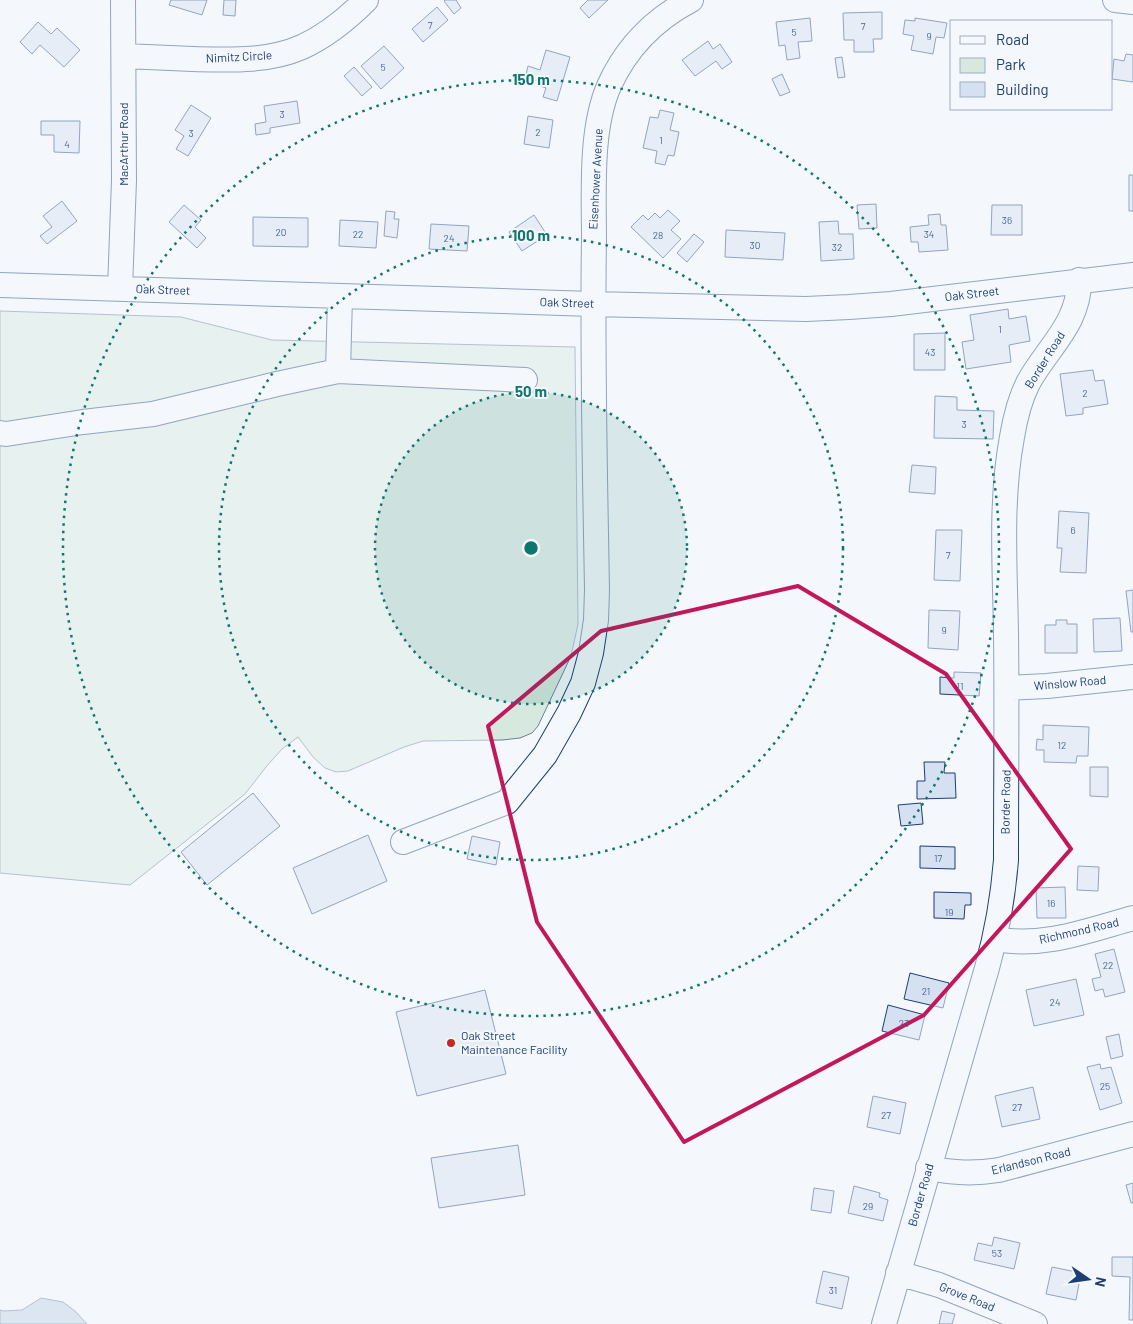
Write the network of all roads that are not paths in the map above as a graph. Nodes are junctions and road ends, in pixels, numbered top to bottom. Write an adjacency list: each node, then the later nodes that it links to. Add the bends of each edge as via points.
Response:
1 (123, 0): 6 (street, MacArthur Road)
2 (366, 0): 6 (street, Nimitz Circle, via 323,36 277,55 226,60)
3 (691, 0): 12 (street, Eisenhower Avenue, via 657,22 638,41 609,86 601,110 595,168)
4 (1115, 0): 5 (street)
5 (1133, 2)
6 (124, 56): 10 (street, MacArthur Road)
7 (1133, 275): 8 (street, Oak Street)
8 (1079, 280): 12 (street, Oak Street, via 849,307 806,309); 17 (street, Border Road, via 1080,292 1071,320 1027,384 1012,436 1005,526)
9 (0, 285): 10 (street, Oak Street)
10 (120, 289): 11 (street, Oak Street)
11 (340, 297): 12 (street, Oak Street); 13 (street)
12 (592, 304): 18 (street, Eisenhower Avenue, via 597,590 595,628 583,682 569,714 544,755 507,802)
13 (338, 371): 14 (street); 15 (street, via 154,414)
14 (525, 380)
15 (0, 433)
16 (1133, 677): 17 (street, Winslow Road)
17 (1007, 688): 20 (street, Border Road, via 1006,860)
18 (403, 842)
19 (1133, 918): 20 (street, Richmond Road, via 1041,942)
20 (995, 939): 22 (street, Border Road)
21 (1133, 1134): 22 (street, Erlandson Road, via 1000,1170 964,1174)
22 (928, 1168): 23 (street, Border Road)
23 (898, 1273): 24 (street, Border Road); 25 (street, Grove Road, via 939,1285)
24 (884, 1324)
25 (1035, 1324)

